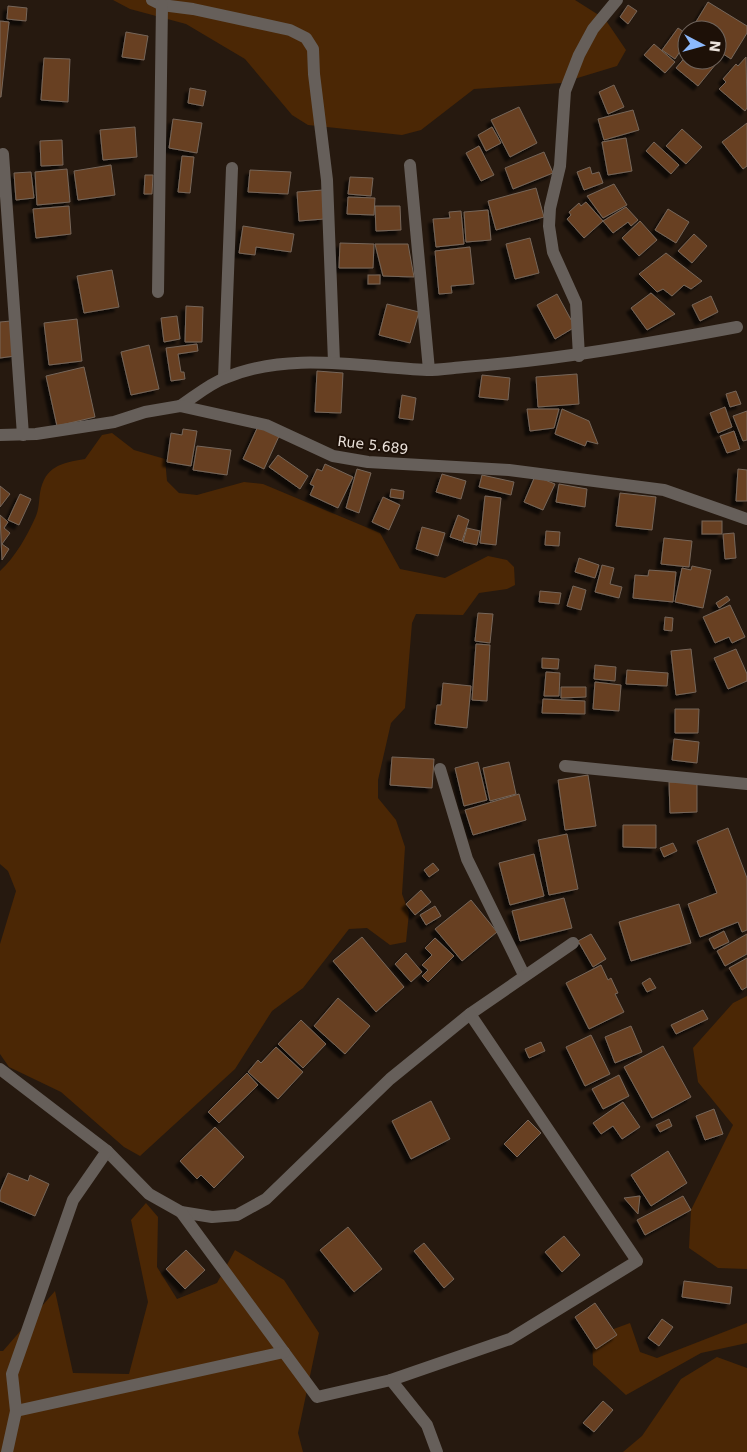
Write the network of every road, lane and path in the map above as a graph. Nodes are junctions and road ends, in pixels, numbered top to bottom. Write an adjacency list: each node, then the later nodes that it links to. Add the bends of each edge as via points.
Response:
1 (617, 0): 8 (street, via 593,29 566,91 560,166 550,208 553,252 576,302)
2 (157, 2): 6 (street); 9 (street, via 290,30 306,38 313,49 327,180)
3 (3, 154): 14 (street)
4 (410, 165): 10 (street)
5 (232, 168): 11 (street)
6 (158, 292)
7 (737, 327): 8 (street)
8 (579, 356): 10 (street)
9 (334, 362): 10 (street); 11 (street, via 266,367)
10 (429, 370)
11 (224, 378): 12 (street)
12 (180, 406): 14 (street, Rue 5.689, via 114,422); 15 (street, Rue 5.689, via 266,425 333,456 368,462 509,470 664,490)
13 (0, 434): 14 (street, Rue 5.689)
14 (23, 435)
15 (747, 519)
16 (565, 766): 18 (street)
17 (440, 769): 20 (street, via 467,859)
18 (747, 784)
19 (572, 943): 20 (street)
20 (524, 975): 21 (street)
21 (470, 1014): 24 (street, via 390,1078 266,1199 237,1215 212,1217); 26 (street, via 637,1260 510,1339)
22 (0, 1069): 23 (street)
23 (107, 1151): 24 (street, via 149,1194); 27 (street, via 73,1200 24,1338 12,1374)
24 (181, 1212): 25 (street)
25 (284, 1352): 26 (street, via 317,1397); 27 (street)
26 (391, 1380): 29 (street, via 427,1425)
27 (16, 1411): 28 (street)
28 (7, 1452)
29 (437, 1452)

